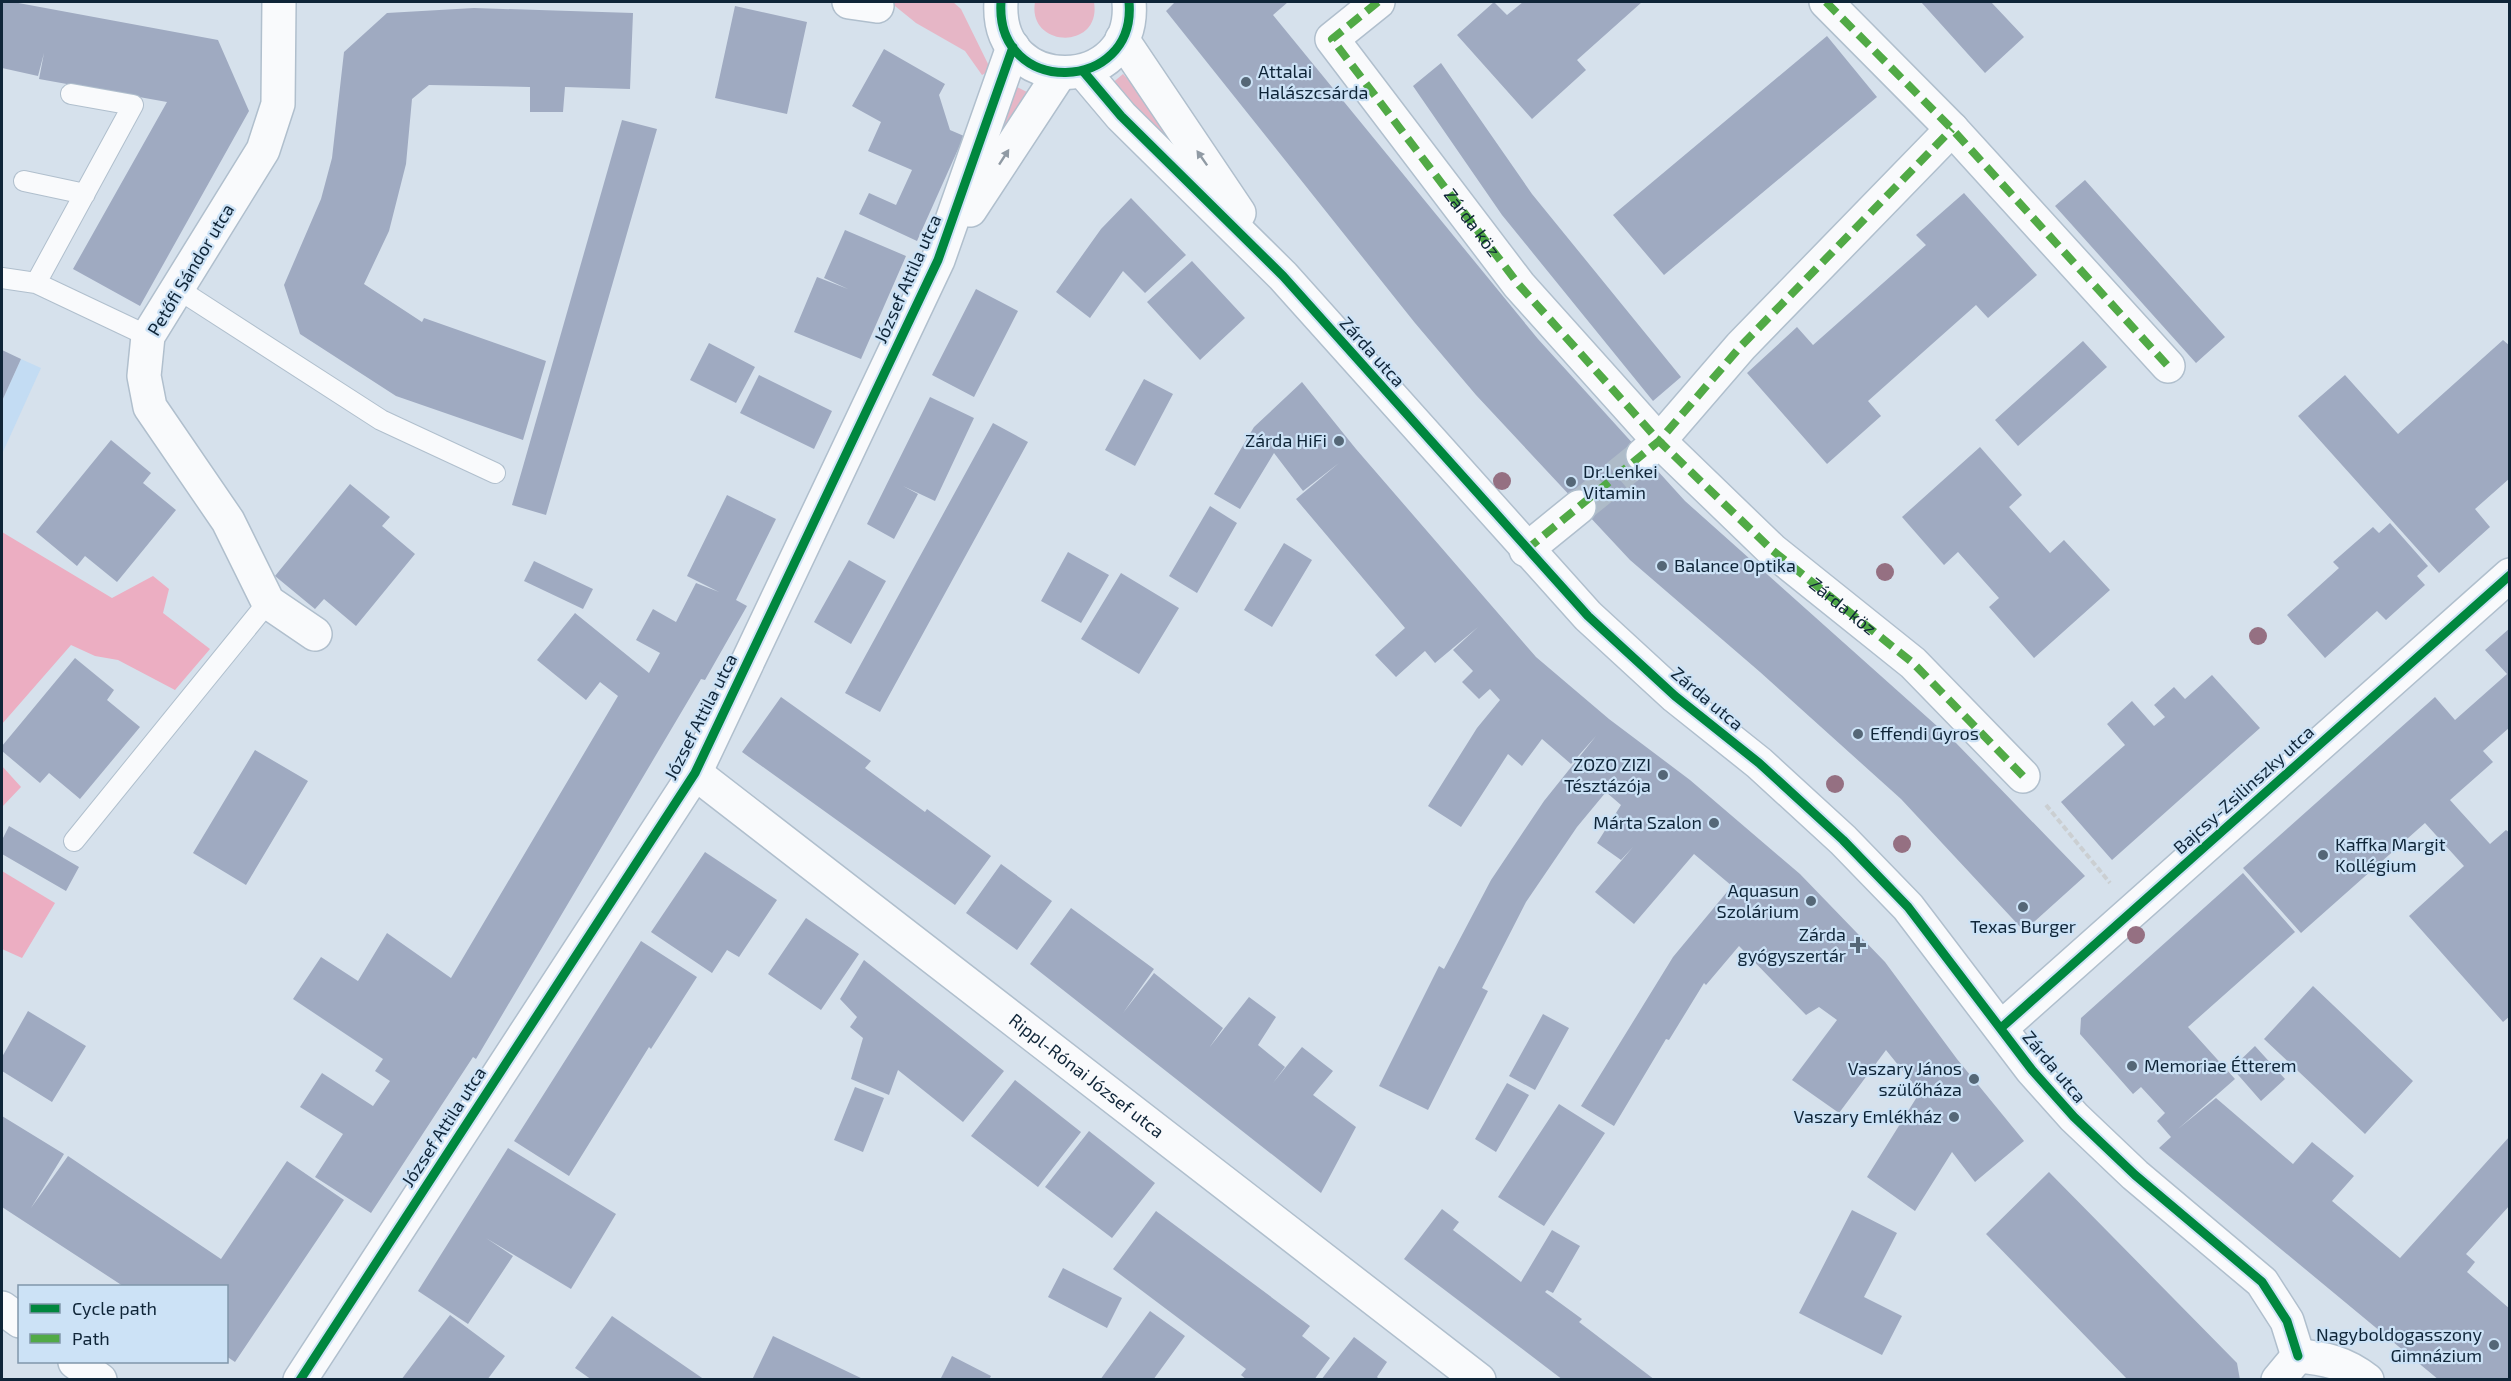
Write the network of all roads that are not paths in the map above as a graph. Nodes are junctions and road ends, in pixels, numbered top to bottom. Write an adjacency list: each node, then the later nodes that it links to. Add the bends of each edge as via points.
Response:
1 (279, 2): 17 (street, Petőfi Sándor utca, via 278,104 262,150)
2 (1129, 2): 6 (street)
3 (1378, 2): 20 (street, Zárda köz, via 1332,39 1520,285)
4 (1826, 2): 10 (street)
5 (996, 6): 7 (street)
6 (1122, 39): 8 (street, via 1111,55); 14 (street, Zárda utca, one-way to 6)
7 (1013, 47): 8 (street, via 1045,71); 13 (street, József Attila utca)
8 (1071, 72): 13 (street, József Attila utca, one-way to 8); 14 (street, Zárda utca)
9 (71, 94): 12 (lane, via 133,105)
10 (1952, 129): 19 (street); 20 (street, via 1741,346)
11 (24, 181): 12 (lane)
12 (85, 194): 16 (lane)
13 (938, 260): 27 (street, József Attila utca)
14 (1283, 276): 23 (street, Zárda utca)
15 (2, 278): 16 (lane)
16 (36, 283): 18 (lane)
17 (178, 289): 18 (street, Petőfi Sándor utca); 21 (lane, via 381,420)
18 (148, 336): 25 (street, Petőfi Sándor utca, via 144,376 150,407 228,521)
19 (2168, 366)
20 (1651, 448): 28 (street, Zárda köz, via 1913,663)
21 (495, 473)
22 (1579, 507): 23 (street)
23 (1526, 550): 30 (street, Zárda utca, via 1588,616 1675,696 1759,763 1843,840 1908,908)
24 (2510, 575): 30 (street, Bajcsy-Zsilinszky utca)
25 (268, 602): 26 (street, Petőfi Sándor utca); 29 (lane)
26 (315, 634)
27 (695, 773): 35 (street, József Attila utca); 38 (street, Rippl-Rónai József utca)
28 (2023, 776)
29 (74, 841)
30 (2001, 1028): 34 (street, Zárda utca, via 2074,1117 2135,1175 2262,1282 2287,1321)
31 (2, 1308): 32 (street)
32 (18, 1320)
33 (76, 1363): 36 (street)
34 (2288, 1368): 39 (street, Zárda utca, via 2327,1358 2354,1369)
35 (309, 1372): 37 (street)
36 (100, 1380)
37 (283, 1380)
38 (1479, 1380)
39 (2367, 1380)

